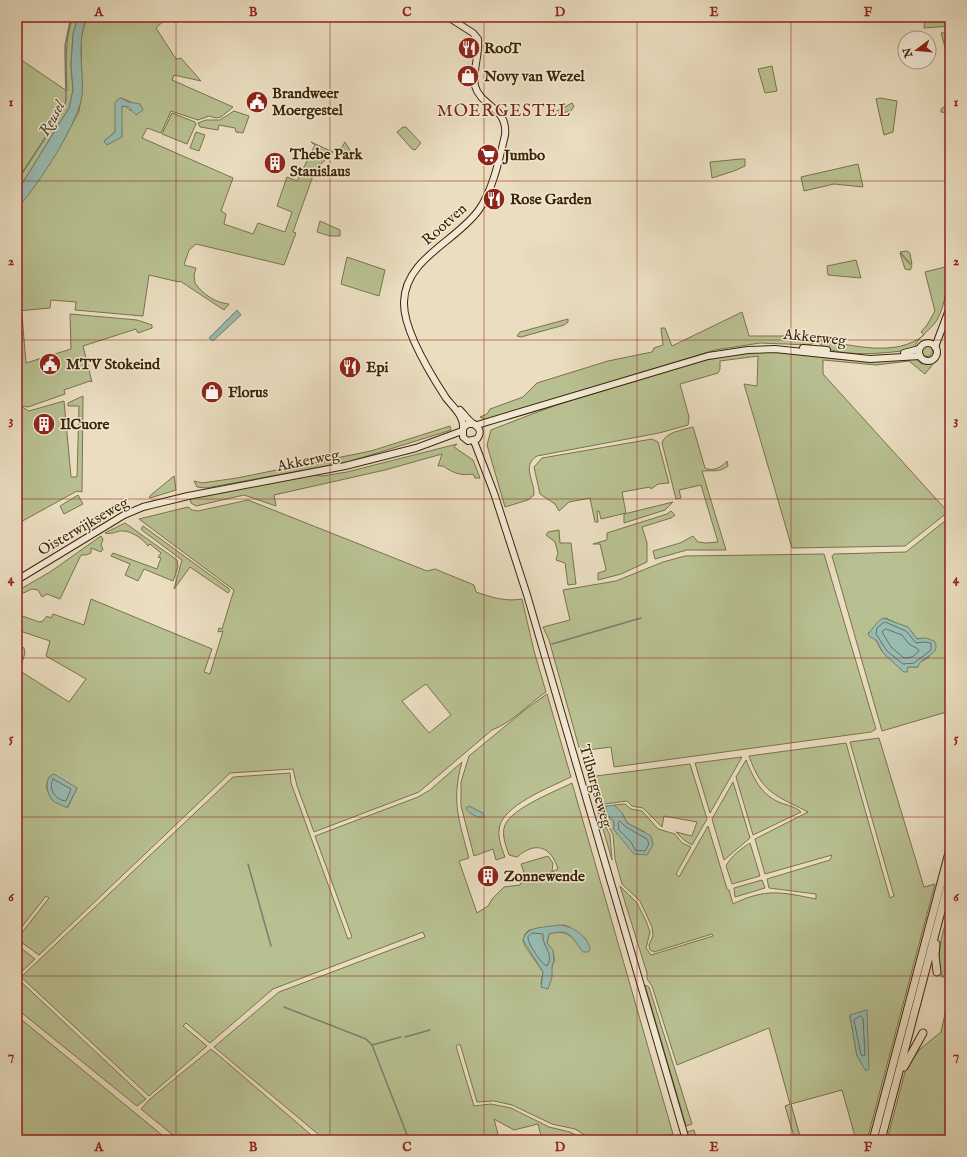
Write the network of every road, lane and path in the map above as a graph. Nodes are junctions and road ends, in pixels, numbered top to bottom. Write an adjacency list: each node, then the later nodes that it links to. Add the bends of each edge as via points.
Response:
1 (448, 17): 5 (street, Rootven, via 474,33 478,39 475,85 479,93 500,114 505,124 501,152 479,211 458,232 426,257 410,278 404,298 404,318 408,331)
2 (950, 307): 3 (street)
3 (932, 345): 4 (street, via 922,345); 4 (street, via 936,353 932,359 924,360)
4 (920, 353): 6 (street, Akkerweg, via 870,355 762,350 708,356)
5 (449, 401): 7 (street); 8 (street, via 462,418)
6 (513, 415): 7 (street, Akkerweg); 9 (street, Akkerweg, via 491,424)
7 (475, 424): 8 (street, via 468,424); 9 (street)
8 (463, 432): 10 (street, via 468,441); 11 (street, Akkerweg, via 432,444 345,466)
9 (480, 432): 10 (street)
10 (474, 440): 19 (street, Tilburgseweg, via 527,595)
11 (188, 496): 12 (street, Oisterwijkseweg, via 159,502 124,515)
12 (17, 580)
13 (950, 849): 20 (highway)
14 (950, 877): 15 (highway)
15 (936, 930): 16 (highway); 18 (highway)
16 (937, 972)
17 (923, 1033): 18 (highway, via 907,1058 896,1094)
18 (893, 1096): 21 (highway)
19 (686, 1140)
20 (873, 1140)
21 (881, 1140)

